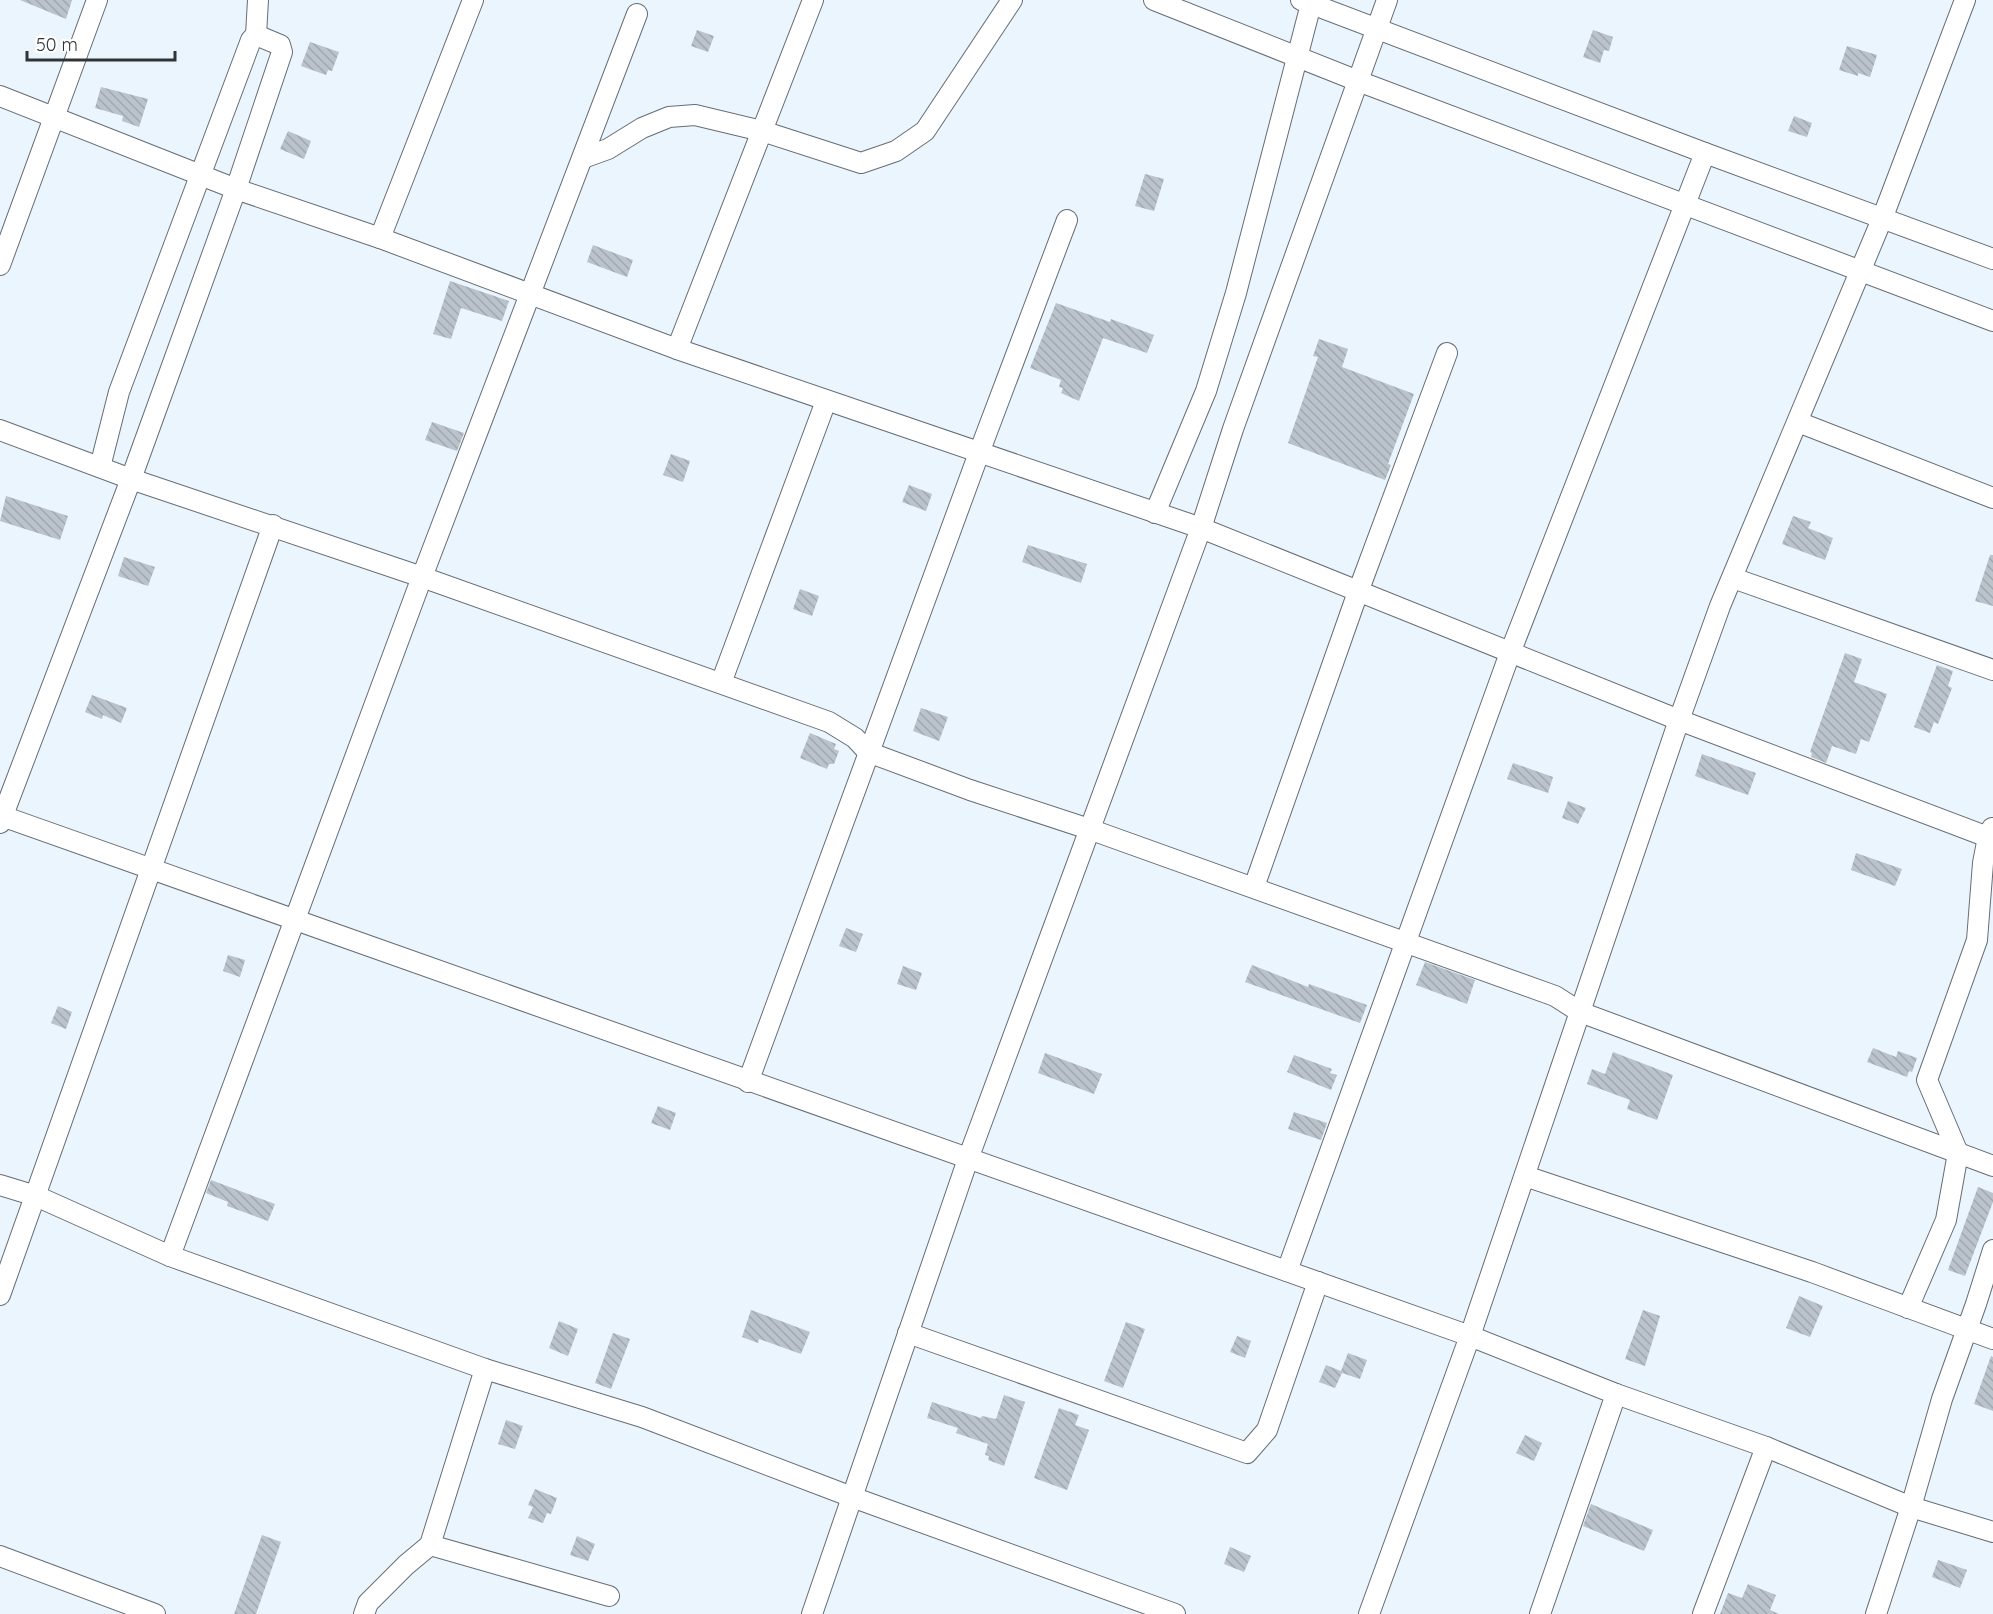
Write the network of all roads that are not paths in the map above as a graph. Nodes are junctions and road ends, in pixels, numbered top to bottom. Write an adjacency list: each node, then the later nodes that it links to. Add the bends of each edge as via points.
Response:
1 (97, 0): 16 (street)
2 (258, 0): 12 (street)
3 (473, 0): 25 (street)
4 (813, 0): 17 (street)
5 (1012, 0): 17 (street, via 925,131 896,151 861,163)
6 (1154, 0): 13 (street)
7 (1387, 0): 11 (street)
8 (1965, 0): 23 (street)
9 (1306, 2): 11 (street); 13 (street)
10 (637, 14): 19 (street)
11 (1378, 28): 14 (street); 18 (street)
12 (256, 35): 20 (street); 21 (street, via 280,45 282,52)
13 (1297, 57): 14 (street); 40 (street, via 1233,304 1206,391)
14 (1358, 81): 22 (street); 42 (street)
15 (0, 96): 16 (street)
16 (55, 116): 20 (street); 27 (street)
17 (762, 131): 19 (street, via 695,115 669,117); 31 (street)
18 (1705, 153): 22 (street); 23 (street)
19 (583, 158): 29 (street)
20 (200, 175): 21 (street); 37 (street, via 119,392)
21 (236, 189): 25 (street); 38 (street)
22 (1685, 204): 28 (street); 46 (street)
23 (1882, 219): 26 (street); 28 (street)
24 (1067, 220): 36 (street)
25 (380, 238): 29 (street)
26 (1993, 259)
27 (0, 265)
28 (1860, 271): 30 (street); 34 (street)
29 (531, 295): 31 (street); 43 (street)
30 (1993, 321)
31 (677, 349): 33 (street)
32 (1447, 353): 45 (street)
33 (826, 400): 36 (street); 48 (street)
34 (1798, 422): 39 (street); 44 (street)
35 (0, 430): 37 (street)
36 (979, 453): 40 (street); 50 (street)
37 (100, 467): 38 (street)
38 (131, 479): 41 (street); 51 (street)
39 (1993, 498)
40 (1155, 513): 42 (street)
41 (273, 525): 43 (street); 55 (street)
42 (1201, 528): 45 (street); 53 (street)
43 (422, 577): 48 (street); 57 (street)
44 (1733, 578): 47 (street); 49 (street)
45 (1358, 592): 46 (street); 56 (street)
46 (1510, 653): 49 (street); 58 (street)
47 (1993, 670)
48 (721, 683): 50 (street, via 829,722 855,738)
49 (1679, 720): 54 (street); 59 (street)
50 (868, 753): 53 (street); 60 (street)
51 (5, 790): 52 (street)
52 (1, 820): 55 (street)
53 (1089, 829): 56 (street); 62 (street)
54 (1991, 834): 61 (street, via 1983,863 1977,940 1927,1080)
55 (152, 869): 57 (street); 66 (street)
56 (1254, 887): 58 (street)
57 (296, 921): 60 (street); 68 (street)
58 (1406, 941): 59 (street, via 1555,996); 69 (street)
59 (1580, 1012): 61 (street); 64 (street)
60 (748, 1082): 62 (street)
61 (1958, 1153): 63 (street); 72 (street, via 1946,1220)
62 (968, 1159): 69 (street); 74 (street)
63 (1993, 1166)
64 (1525, 1176): 72 (street); 75 (street)
65 (0, 1185): 66 (street)
66 (36, 1196): 68 (street); 71 (street)
67 (1993, 1250): 73 (street)
68 (170, 1256): 77 (street)
69 (1287, 1271): 70 (street)
70 (1318, 1282): 74 (street, via 1267,1430 1247,1453); 75 (street)
71 (0, 1295)
72 (1908, 1308): 73 (street)
73 (1966, 1329): 76 (street); 81 (street)
74 (908, 1333): 80 (street)
75 (1470, 1336): 78 (street); 90 (street)
76 (1993, 1339)
77 (485, 1369): 80 (street, via 642,1417); 83 (street)
78 (1616, 1394): 79 (street); 91 (street)
79 (1766, 1447): 81 (street); 92 (street)
80 (852, 1497): 88 (street); 89 (street)
81 (1911, 1506): 82 (street); 93 (street)
82 (1993, 1532)
83 (430, 1545): 85 (street); 87 (street, via 368,1603)
84 (0, 1556): 86 (street)
85 (609, 1596)
86 (155, 1614)
87 (364, 1614)
88 (812, 1614)
89 (1176, 1614)
90 (1369, 1614)
91 (1540, 1614)
92 (1703, 1614)
93 (1876, 1614)

